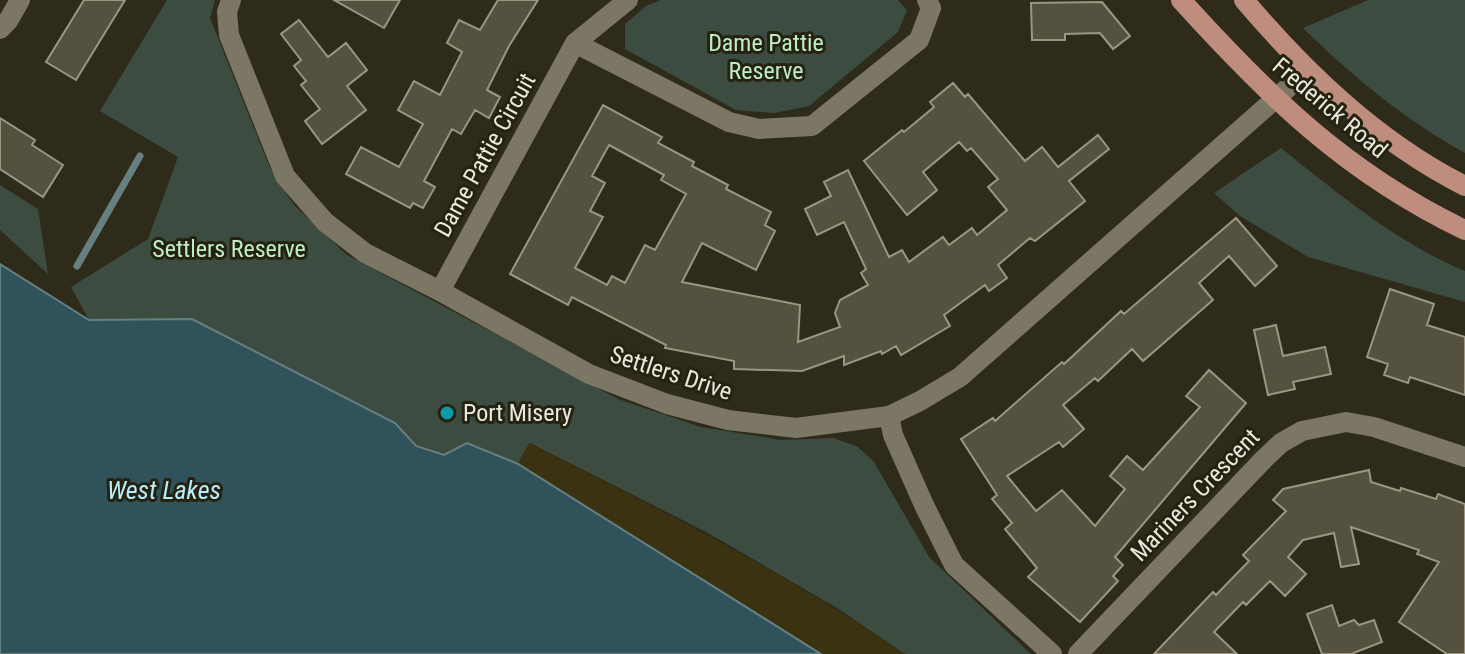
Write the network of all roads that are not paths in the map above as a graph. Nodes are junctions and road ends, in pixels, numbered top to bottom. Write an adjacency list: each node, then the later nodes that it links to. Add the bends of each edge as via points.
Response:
1 (20, 0): 7 (street)
2 (231, 0): 13 (street, Settlers Drive, via 229,35 285,176 325,222 365,253)
3 (628, 0): 8 (street, Dame Pattie Circuit)
4 (927, 0): 8 (street, via 931,8 919,40 812,126 759,129 729,122)
5 (1181, 0): 10 (main road, Frederick Road)
6 (1244, 0): 9 (main road, Frederick Road)
7 (0, 29)
8 (575, 43): 13 (street, Dame Pattie Circuit)
9 (1308, 70): 10 (street, Settlers Drive); 11 (main road, Frederick Road, via 1381,133)
10 (1275, 100): 12 (main road, Frederick Road, via 1371,177); 14 (street, Settlers Drive, via 960,377)
11 (1465, 186)
12 (1465, 230)
13 (440, 291): 14 (street, Settlers Drive, via 589,374 667,404 728,420 796,428)
14 (889, 416): 16 (street, via 954,565)
15 (1465, 457): 17 (street, Mariners Crescent, via 1346,422 1302,431 1264,459)
16 (1052, 654)
17 (1078, 654)

